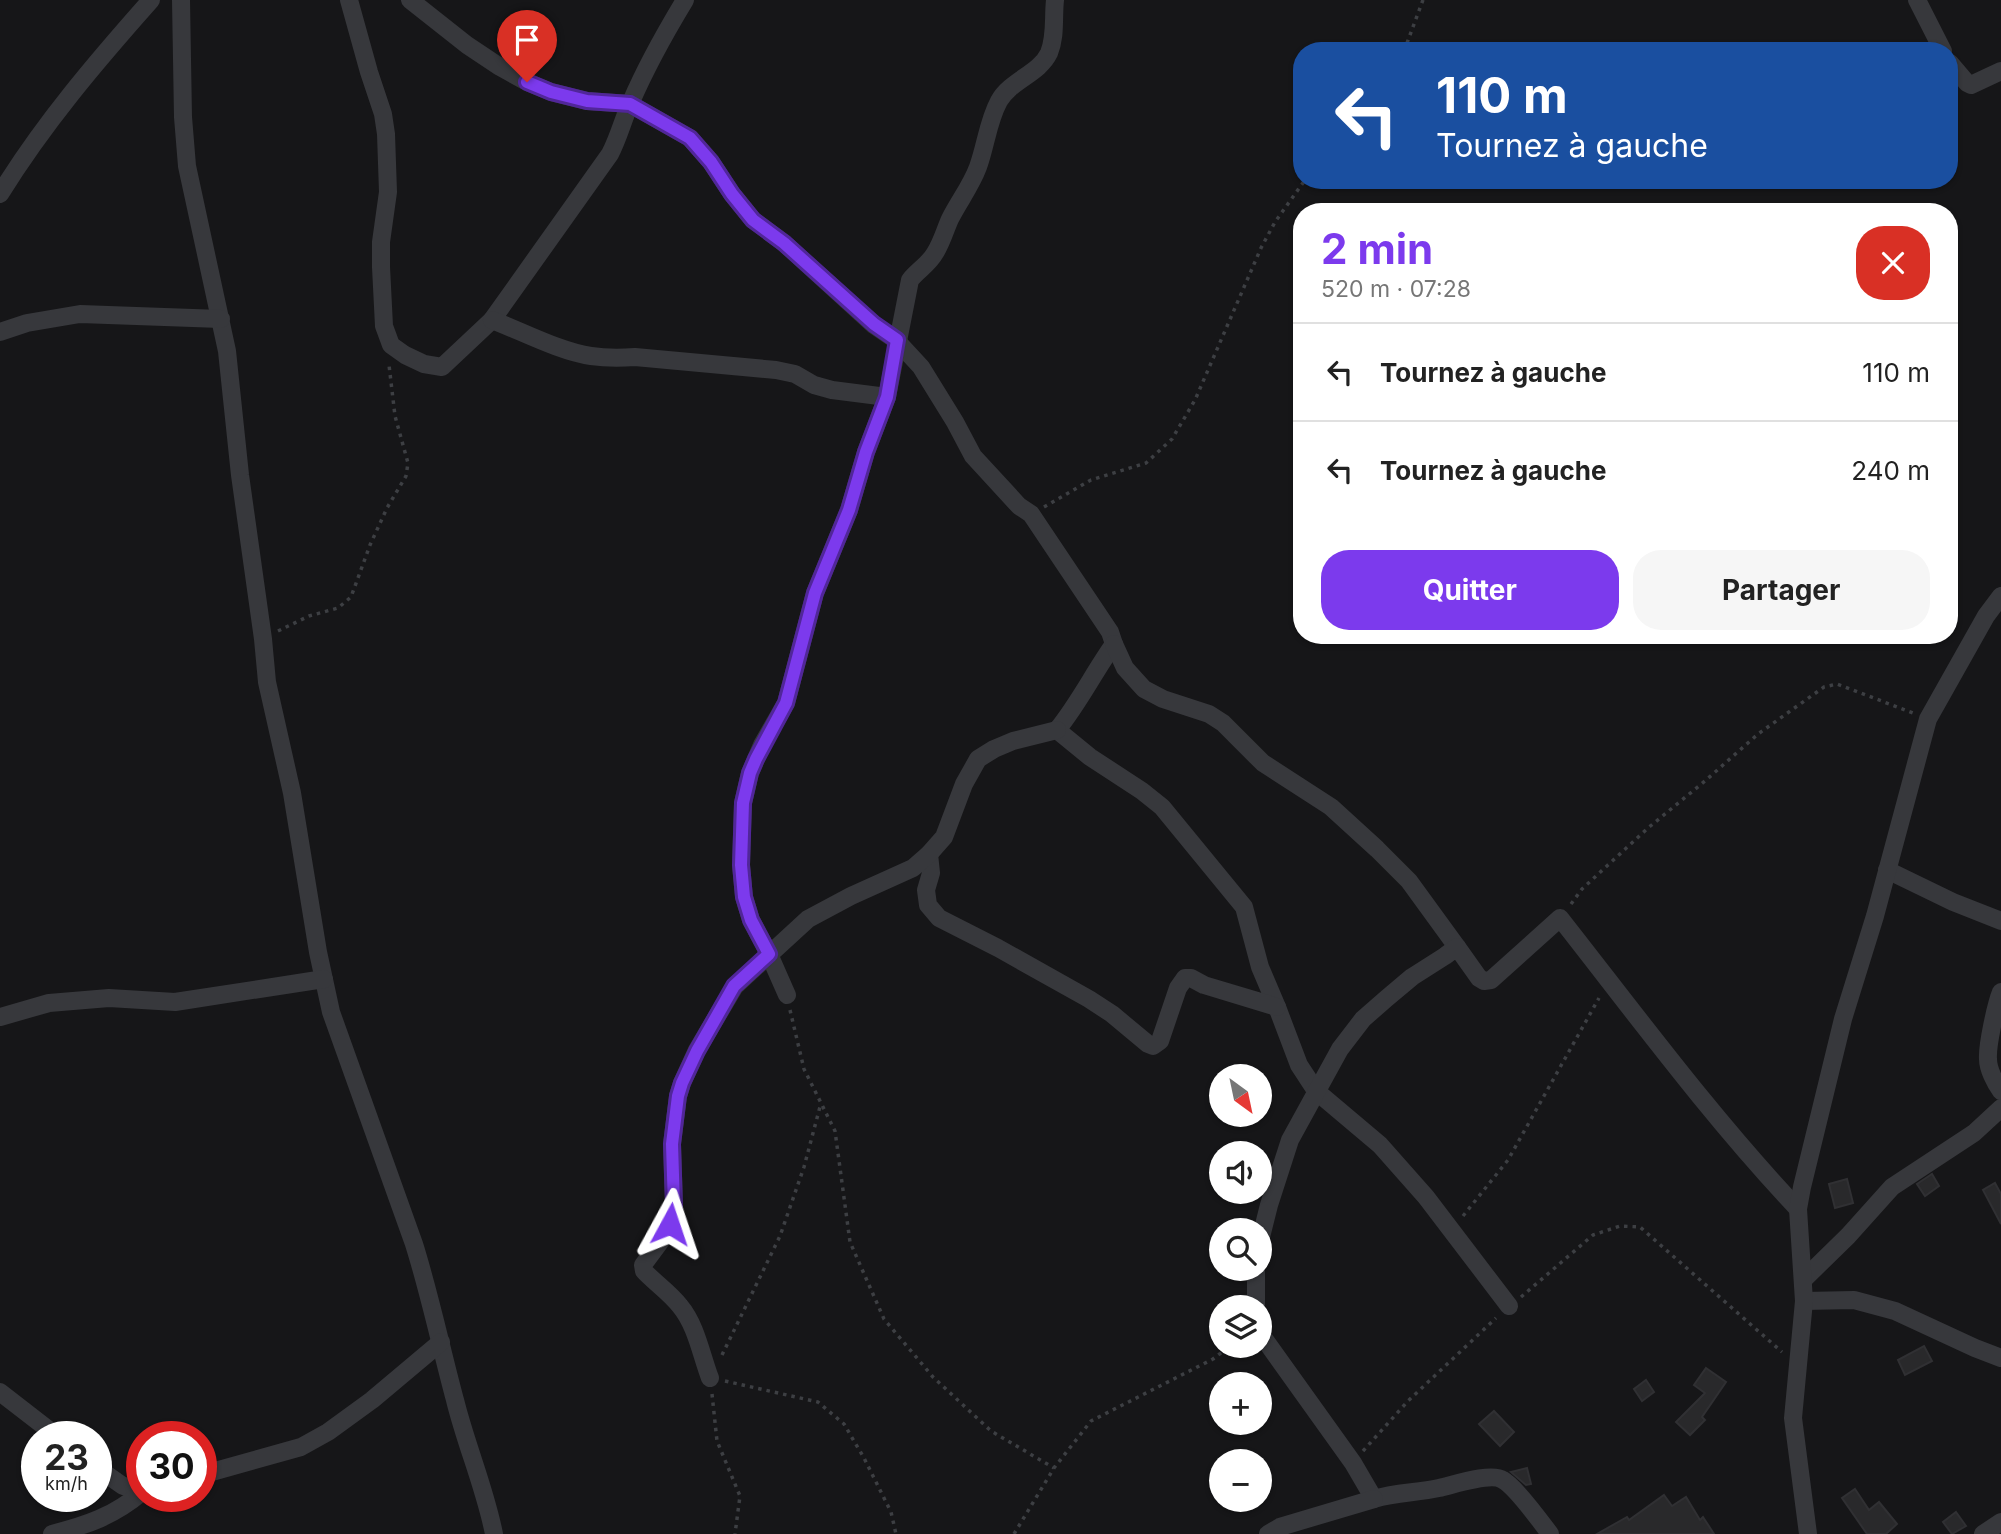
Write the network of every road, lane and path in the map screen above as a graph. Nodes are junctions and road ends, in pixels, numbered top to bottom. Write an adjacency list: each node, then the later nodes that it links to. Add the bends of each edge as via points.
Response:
1 (151, 0): 15 (street, via 52,117)
2 (181, 0): 16 (street, via 187,166)
3 (349, 0): 20 (street, via 386,134 388,192 381,267 384,326)
4 (410, 0): 13 (street, via 467,45 527,82 587,101)
5 (685, 0): 13 (street)
6 (1055, 0): 19 (street, via 1050,51 998,103 964,196 936,251 910,280)
7 (1423, 0): 9 (path)
8 (1917, 0): 10 (street)
9 (1407, 42)
10 (1938, 42)
11 (2001, 71): 12 (street, via 1971,85)
12 (1958, 73)
13 (630, 104): 17 (street, via 610,154); 19 (street, via 690,138 753,220)
14 (1299, 189): 22 (path, via 1261,248 1195,400 1172,439 1146,463 1091,480)
15 (0, 194)
16 (221, 319): 18 (street, via 80,314); 24 (street)
17 (492, 320): 20 (street, via 442,366 424,364); 21 (street, via 589,356 776,370 832,390)
18 (0, 332)
19 (897, 340): 21 (street); 22 (street, via 921,367 973,456)
20 (391, 345): 24 (path, via 389,371 408,463 406,476 381,521 351,597 338,608 309,616)
21 (887, 397): 33 (street, via 815,593 786,703 762,745 743,803 744,897)
22 (1031, 514): 25 (street)
23 (2001, 596): 26 (street)
24 (263, 639): 34 (street, via 267,682 292,793)
25 (1114, 644): 27 (street); 32 (street, via 1125,668 1144,689 1209,714 1262,763 1331,807 1409,881)
26 (1928, 719): 29 (street); 30 (path, via 1837,684 1824,687 1758,734 1648,828 1582,890)
27 (1057, 730): 28 (street, via 1013,741 978,759 944,837); 38 (street, via 1162,807 1244,906 1260,967)
28 (929, 854): 33 (street, via 913,868 808,919); 38 (street, via 928,905 939,918 1089,999 1148,1044 1160,1041 1185,978)
29 (1887, 870): 31 (street); 44 (street, via 1843,1019)
30 (1560, 918): 32 (street, via 1488,981 1479,978); 35 (street)
31 (2001, 921)
32 (1457, 947): 40 (street, via 1412,977 1363,1019 1339,1049)
33 (769, 954): 37 (street); 55 (street, via 734,986 682,1083 672,1144 674,1206 666,1234 643,1265 682,1308)
34 (324, 979): 39 (street, via 175,1002 110,998 49,1003); 50 (street, via 331,1012 414,1244)
35 (1609, 981): 44 (street); 46 (path, via 1508,1160)
36 (2001, 992): 41 (street, via 1987,1060)
37 (787, 995): 42 (path, via 803,1069)
38 (1278, 1007): 40 (street, via 1299,1065)
39 (0, 1017)
40 (1316, 1091): 45 (street, via 1290,1140); 46 (street, via 1380,1145)
41 (2001, 1091)
42 (821, 1103): 55 (path, via 780,1236); 59 (path, via 835,1131 850,1242 884,1320 933,1377 991,1431)
43 (2001, 1108): 47 (street, via 1973,1133 1892,1187)
44 (1798, 1209): 47 (street)
45 (1266, 1218)
46 (1452, 1230): 49 (street)
47 (1803, 1280): 48 (street)
48 (1804, 1301): 53 (street, via 1854,1300 1895,1311); 54 (street)
49 (1509, 1306): 54 (path, via 1593,1235 1620,1226 1640,1227); 58 (path, via 1408,1401)
50 (441, 1342): 60 (street, via 328,1433 301,1447); 65 (street)
51 (1272, 1350): 58 (street)
52 (1214, 1358): 59 (path, via 1091,1421)
53 (2001, 1358)
54 (1797, 1365): 71 (street, via 1793,1418)
55 (710, 1378): 66 (path, via 717,1441 740,1496); 67 (path, via 818,1402 844,1424 891,1512)
56 (0, 1392): 57 (street)
57 (37, 1421)
58 (1353, 1463): 61 (street)
59 (1054, 1468): 68 (path)
60 (217, 1471)
61 (1374, 1499): 69 (street); 70 (street, via 1473,1480 1503,1479)
62 (126, 1505): 64 (street, via 108,1516)
63 (2001, 1522): 72 (street)
64 (52, 1534)
65 (494, 1534)
66 (735, 1534)
67 (896, 1534)
68 (1014, 1534)
69 (1268, 1534)
70 (1550, 1534)
71 (1808, 1534)
72 (1983, 1534)

